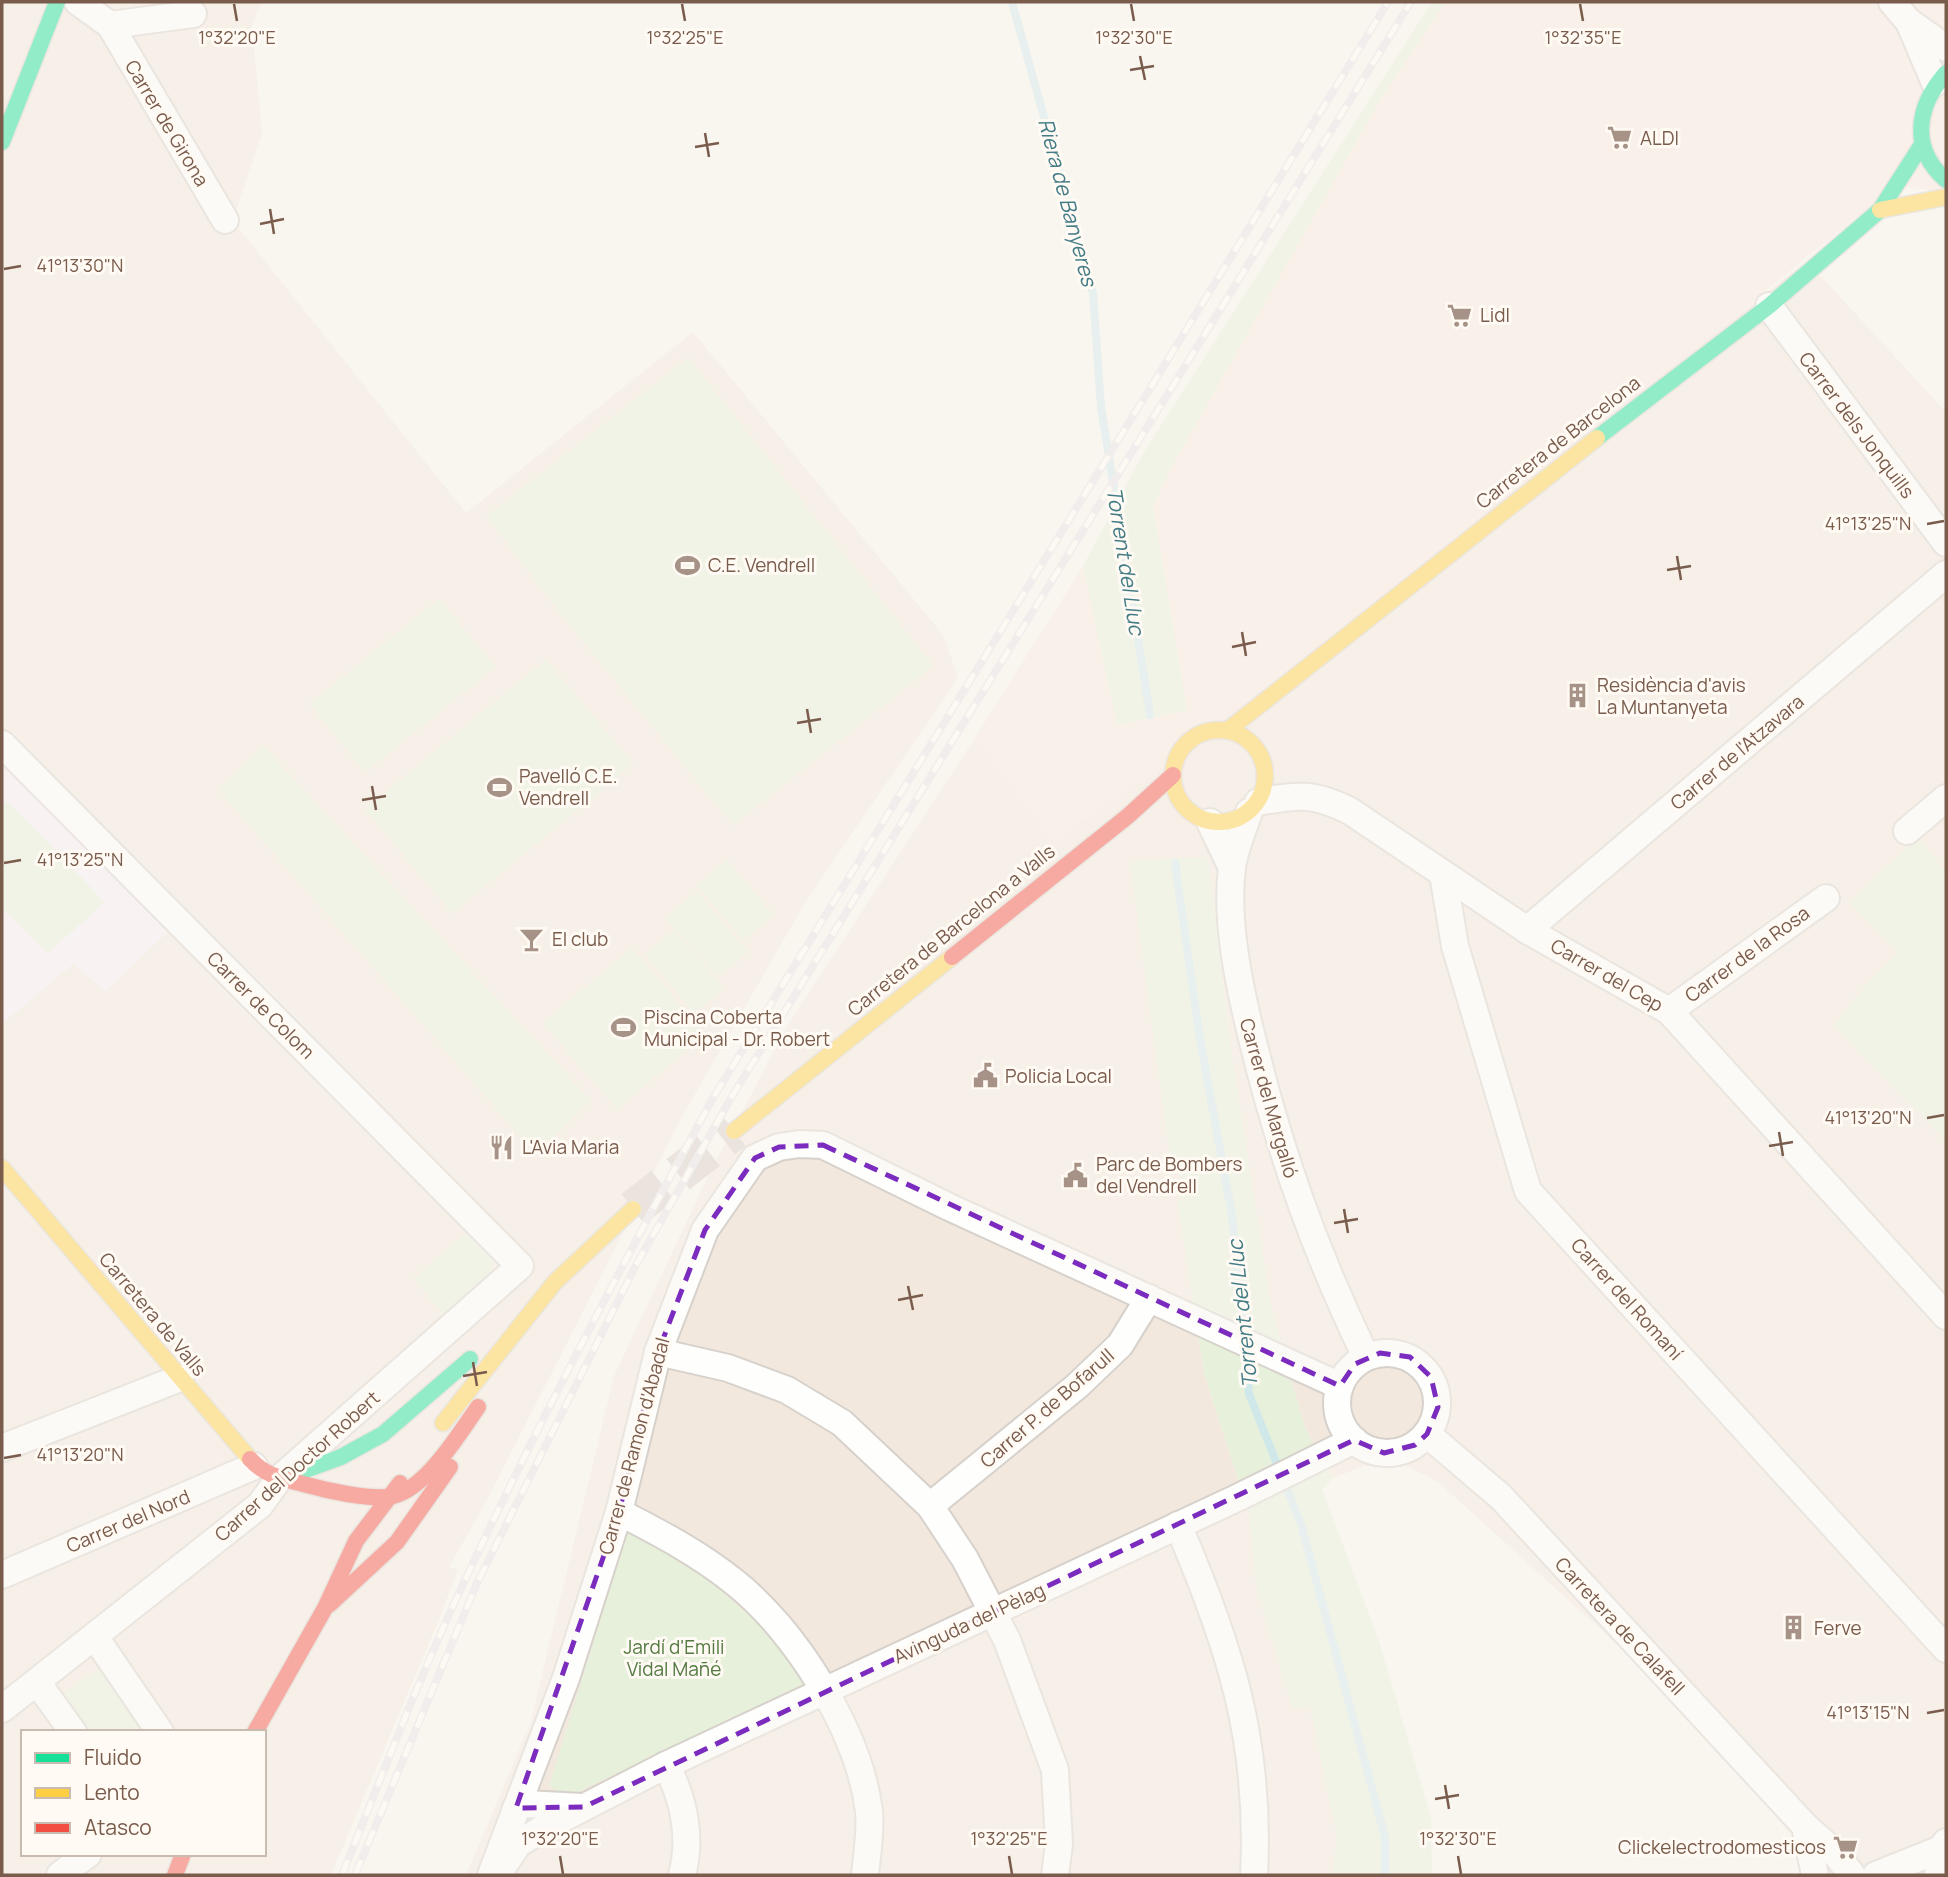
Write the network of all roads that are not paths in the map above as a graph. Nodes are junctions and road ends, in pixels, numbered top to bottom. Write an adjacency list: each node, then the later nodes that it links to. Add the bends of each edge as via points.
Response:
1 (58, 3): 4 (street); 7 (street)
2 (1900, 11): 5 (street); 6 (street)
3 (193, 14): 4 (street)
4 (110, 25): 12 (street, Carrer de Girona)
5 (1946, 48)
6 (1941, 78): 8 (street, via 1920,113)
7 (2, 142)
8 (1921, 146): 9 (street); 11 (street, Carretera de Barcelona)
9 (1946, 180)
10 (1946, 197): 11 (street, Carretera de Barcelona)
11 (1880, 210): 13 (street, Carretera de Barcelona)
12 (225, 220)
13 (1769, 306): 14 (street, Carrer dels Jonquills); 16 (street, Carretera de Barcelona, via 1486,523)
14 (1946, 543)
15 (1946, 574): 29 (street, Carrer de l'Atzavara)
16 (1261, 707): 17 (street, Carretera de Barcelona); 19 (street)
17 (1228, 730): 19 (street, via 1247,738); 20 (street, via 1208,731 1190,740 1178,755)
18 (2, 744): 34 (street, Carrer de Colom)
19 (1256, 748): 22 (street, via 1266,775)
20 (1173, 775): 23 (street); 24 (street, via 1176,794)
21 (1946, 798): 25 (street)
22 (1253, 807): 24 (street, via 1226,822); 26 (street, Carrer del Margalló); 27 (street, Carrer del Cep, via 1297,796 1324,798)
23 (1128, 816): 24 (street); 31 (street, Carretera de Barcelona a Valls)
24 (1199, 816): 26 (street, Carrer del Margalló)
25 (1907, 831)
26 (1232, 868): 40 (street, Carrer del Margalló, via 1232,928 1241,997 1275,1131 1317,1251)
27 (1443, 874): 29 (street, Carrer del Cep); 65 (street, Carrer del Romaní, via 1455,946 1528,1191)
28 (1826, 898): 30 (street, Carrer de la Rosa)
29 (1527, 930): 30 (street, Carrer del Cep)
30 (1669, 1011): 37 (street, Carrer del Cep)
31 (734, 1131)
32 (2, 1168): 41 (street, Carretera de Valls)
33 (633, 1209): 35 (street)
34 (520, 1266): 52 (street, Carrer del Doctor Robert)
35 (562, 1273): 38 (street); 49 (street, via 415,1409)
36 (1149, 1297): 39 (street, Carrer de Ramon d'Abadal, via 823,1145 799,1144 755,1158 705,1230); 42 (street); 56 (street, Carrer P. de Bofarull, via 1120,1345)
37 (1946, 1316)
38 (499, 1352): 43 (street); 45 (street)
39 (658, 1352): 56 (street, via 728,1368 787,1390 842,1423); 57 (street, Carrer de Ramon d'Abadal)
40 (1366, 1357): 42 (street); 44 (street, via 1380,1353 1410,1357 1431,1377 1438,1407)
41 (180, 1378): 47 (street); 50 (street, Carretera de Valls)
42 (1340, 1385): 46 (street, via 1337,1409)
43 (478, 1407): 55 (street, via 444,1456 416,1483); 60 (street, via 439,1486)
44 (1427, 1434): 46 (street, via 1407,1448 1384,1453); 75 (street, Carretera de Calafell, via 1501,1497)
45 (432, 1439)
46 (1354, 1440): 58 (street, Avinguda del Pèlag)
47 (2, 1448)
48 (418, 1458): 55 (street)
49 (334, 1459): 51 (street); 52 (street)
50 (254, 1466): 52 (street, Carretera de Valls); 61 (street, Carrer del Nord)
51 (356, 1469)
52 (278, 1480): 54 (street, Carretera de Valls); 64 (street, Carrer del Doctor Robert, via 261,1505)
53 (377, 1483): 55 (street)
54 (326, 1490): 55 (street, Carretera de Valls); 59 (street, via 347,1517)
55 (389, 1497): 59 (street); 60 (street)
56 (930, 1506): 63 (street)
57 (619, 1512): 67 (street, via 675,1541 734,1581 770,1616); 74 (street, Carrer de Ramon d'Abadal, via 566,1678)
58 (1178, 1525): 63 (street, Avinguda del Pèlag); 88 (street, via 1206,1591 1240,1697 1255,1797)
59 (356, 1541): 62 (street)
60 (381, 1560): 62 (street)
61 (2, 1575)
62 (325, 1608): 71 (street)
63 (993, 1612): 67 (street, Avinguda del Pèlag); 87 (street, via 1025,1683 1055,1770 1059,1844)
64 (95, 1637): 66 (street, Carrer del Doctor Robert); 70 (street)
65 (1946, 1649)
66 (37, 1682): 68 (street, Carrer del Doctor Robert); 69 (street)
67 (822, 1691): 72 (street, Avinguda del Pèlag); 86 (street, via 861,1767 869,1814)
68 (2, 1709)
69 (72, 1730)
70 (159, 1730)
71 (256, 1730)
72 (666, 1765): 73 (street, Avinguda del Pèlag); 85 (street, via 683,1810 687,1840)
73 (584, 1807): 74 (street, via 526,1804); 84 (street, Avinguda del Pèlag, via 518,1844)
74 (516, 1808): 83 (street, Carrer de Ramon d'Abadal)
75 (1805, 1826): 89 (street); 90 (street, Carretera de Calafell)
76 (1944, 1845): 91 (street); 92 (street)
77 (85, 1856): 80 (street)
78 (96, 1856): 81 (street)
79 (182, 1856): 82 (street)
80 (60, 1875)
81 (89, 1875)
82 (175, 1875)
83 (491, 1875)
84 (497, 1875)
85 (682, 1875)
86 (865, 1875)
87 (1055, 1875)
88 (1254, 1875)
89 (1815, 1875)
90 (1852, 1875)
91 (1876, 1875)
92 (1938, 1875)

